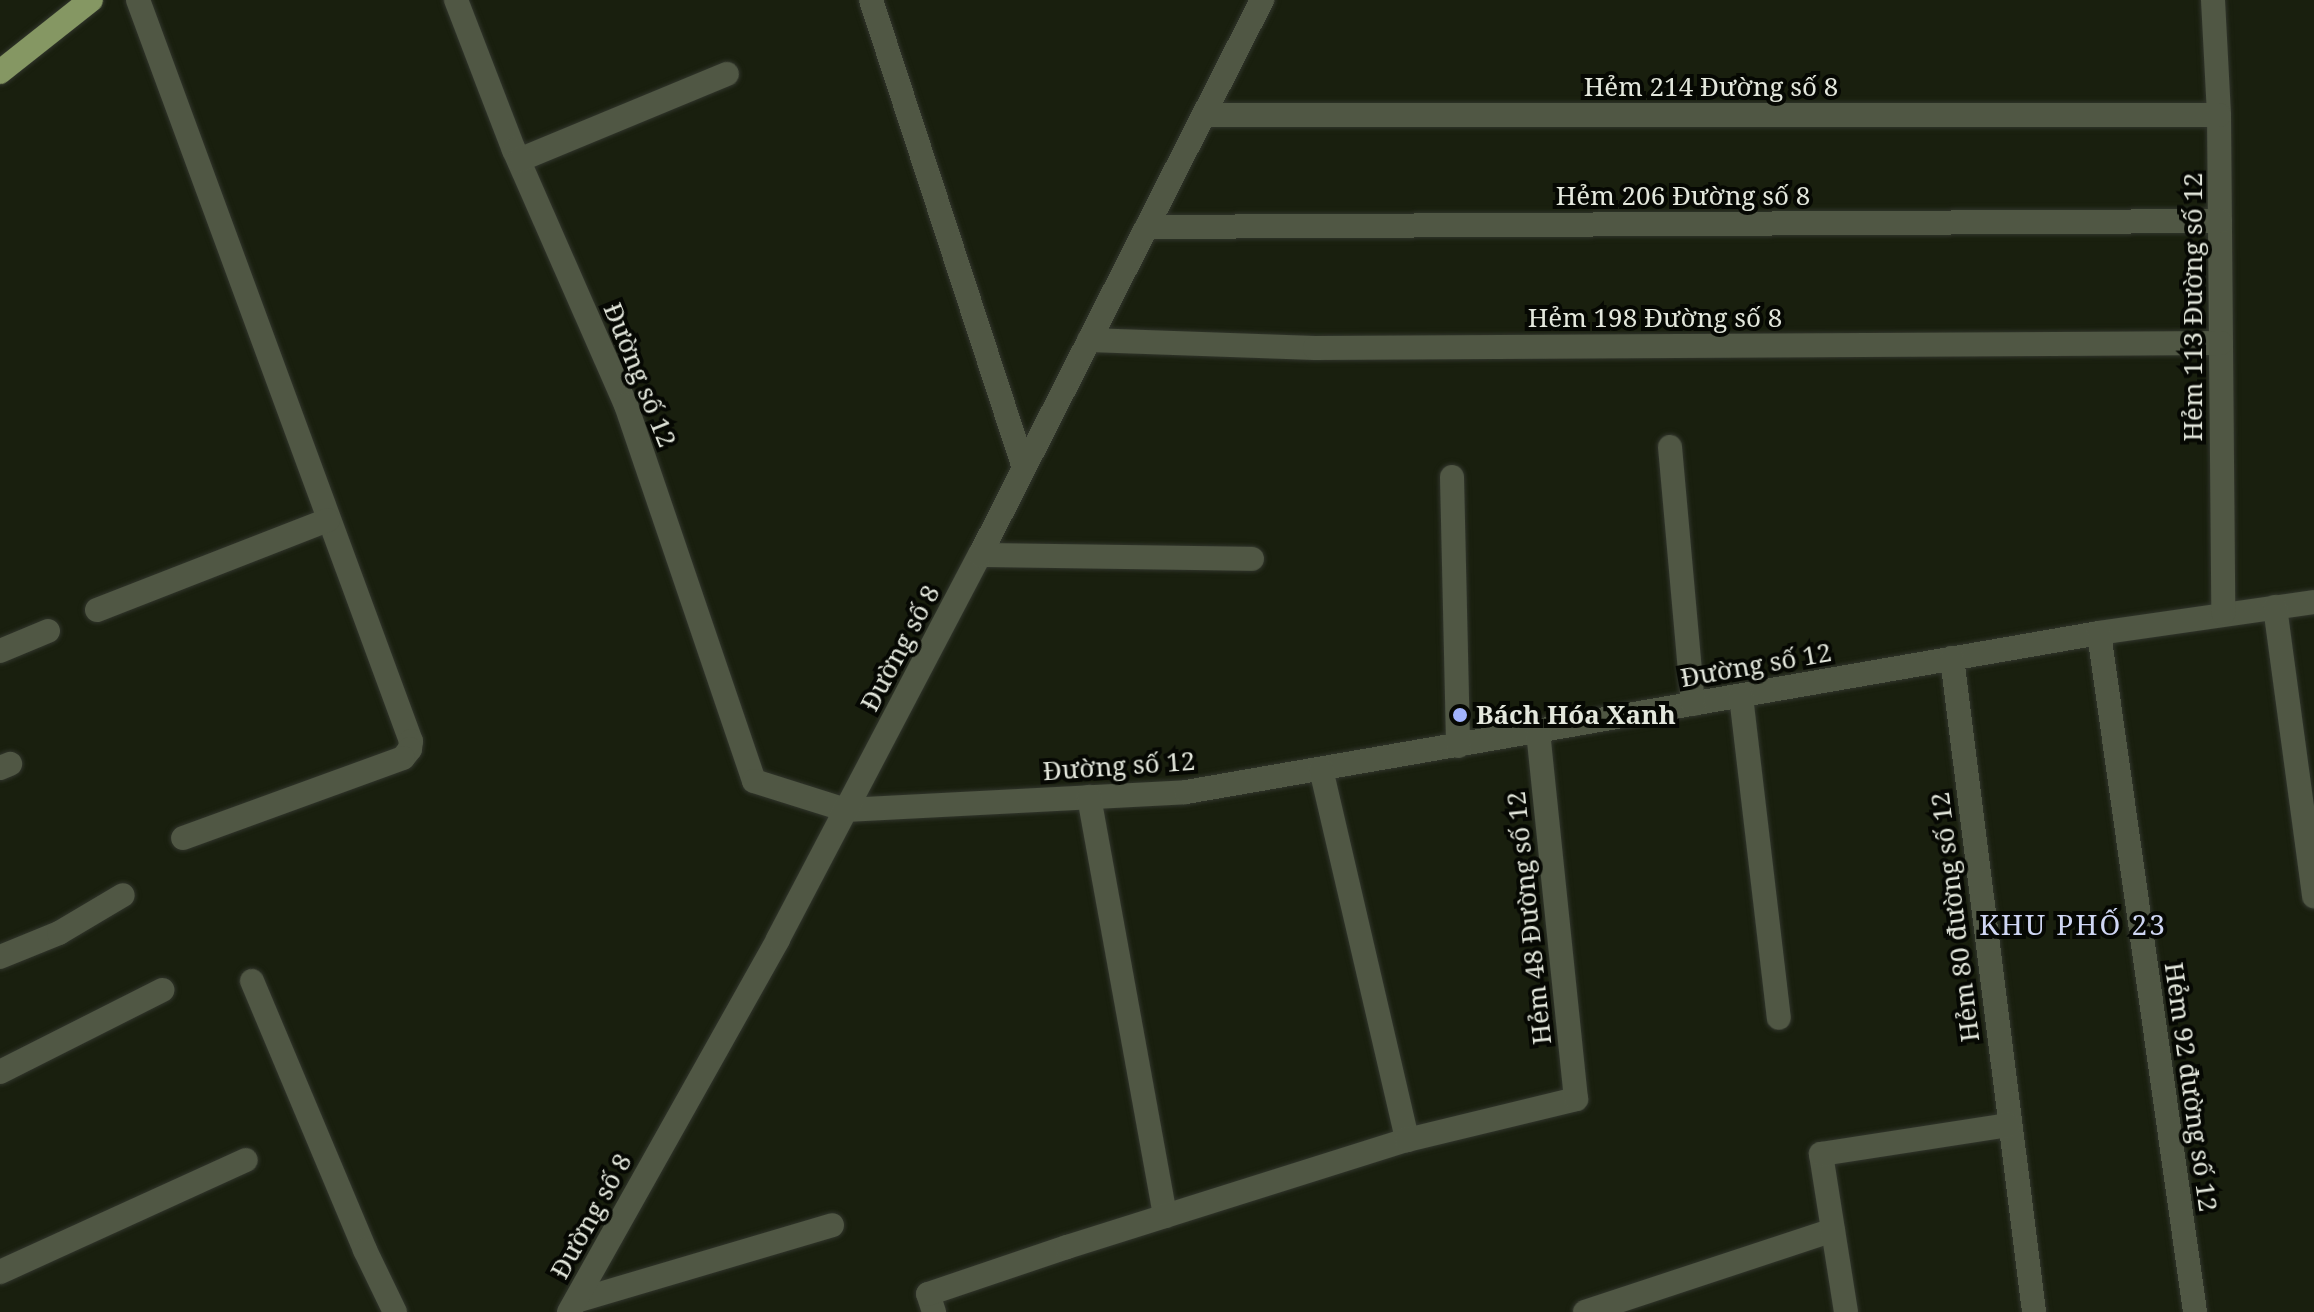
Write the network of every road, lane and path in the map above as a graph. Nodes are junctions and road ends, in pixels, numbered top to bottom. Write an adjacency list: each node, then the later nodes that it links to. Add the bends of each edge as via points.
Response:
1 (91, 0): 7 (main road)
2 (138, 0): 19 (street)
3 (456, 0): 11 (street, Đường số 12)
4 (871, 0): 17 (street)
5 (1262, 0): 9 (street, Đường số 8)
6 (2213, 0): 10 (street, Hẻm 113 Đường số 12)
7 (0, 72)
8 (727, 74): 11 (street)
9 (1204, 115): 10 (street, Hẻm 214 Đường số 8); 13 (street, Đường số 8)
10 (2219, 115): 12 (street, Hẻm 113 Đường số 12)
11 (519, 160): 36 (street, Đường số 12, via 626,405 754,781)
12 (2220, 221): 13 (street, Hẻm 206 Đường số 8); 15 (street, Hẻm 113 Đường số 12)
13 (1147, 227): 14 (street, Đường số 8)
14 (1089, 340): 15 (street, Hẻm 198 Đường số 8, via 1315,348); 17 (street, Đường số 8)
15 (2221, 343): 25 (street, Hẻm 113 Đường số 12)
16 (1670, 447): 31 (street)
17 (1024, 467): 20 (street, Đường số 8)
18 (1452, 477): 33 (street)
19 (328, 520): 24 (street); 37 (street, via 410,749 403,758)
20 (980, 555): 21 (street); 36 (street, Đường số 8)
21 (1252, 559)
22 (2314, 602): 23 (street, Đường số 12)
23 (2275, 607): 25 (street, Đường số 12); 39 (street)
24 (97, 610)
25 (2223, 613): 27 (street, Đường số 12)
26 (48, 631): 28 (street)
27 (2099, 633): 29 (street, Đường số 12); 58 (street, Hẻm 92 đường số 12)
28 (0, 651)
29 (1952, 658): 30 (street, Đường số 12); 45 (street, Hẻm 80 đường số 12)
30 (1741, 696): 31 (street, Đường số 12); 43 (street)
31 (1693, 704): 32 (street, Đường số 12)
32 (1538, 732): 33 (street, Đường số 12); 46 (street, Hẻm 48 Đường số 12, via 1576,1099)
33 (1458, 746): 34 (street, Đường số 12)
34 (1321, 769): 35 (street, Đường số 12, via 1186,792); 46 (street)
35 (1089, 797): 36 (street, Đường số 12); 48 (street)
36 (846, 810): 53 (street, Đường số 8)
37 (183, 838)
38 (123, 895): 40 (street, via 59,933)
39 (2314, 896)
40 (0, 957)
41 (252, 981): 54 (street)
42 (162, 990): 44 (street)
43 (1779, 1018)
44 (0, 1072)
45 (2009, 1125): 50 (street, via 1821,1154); 57 (street, Hẻm 80 đường số 12)
46 (1407, 1140): 48 (street)
47 (246, 1160): 51 (street)
48 (1165, 1216): 52 (street, via 1067,1247)
49 (832, 1225): 53 (street)
50 (1833, 1230): 55 (street); 56 (street)
51 (0, 1272)
52 (931, 1303)
53 (573, 1306)
54 (395, 1312)
55 (1585, 1312)
56 (1846, 1312)
57 (2034, 1312)
58 (2195, 1312)

